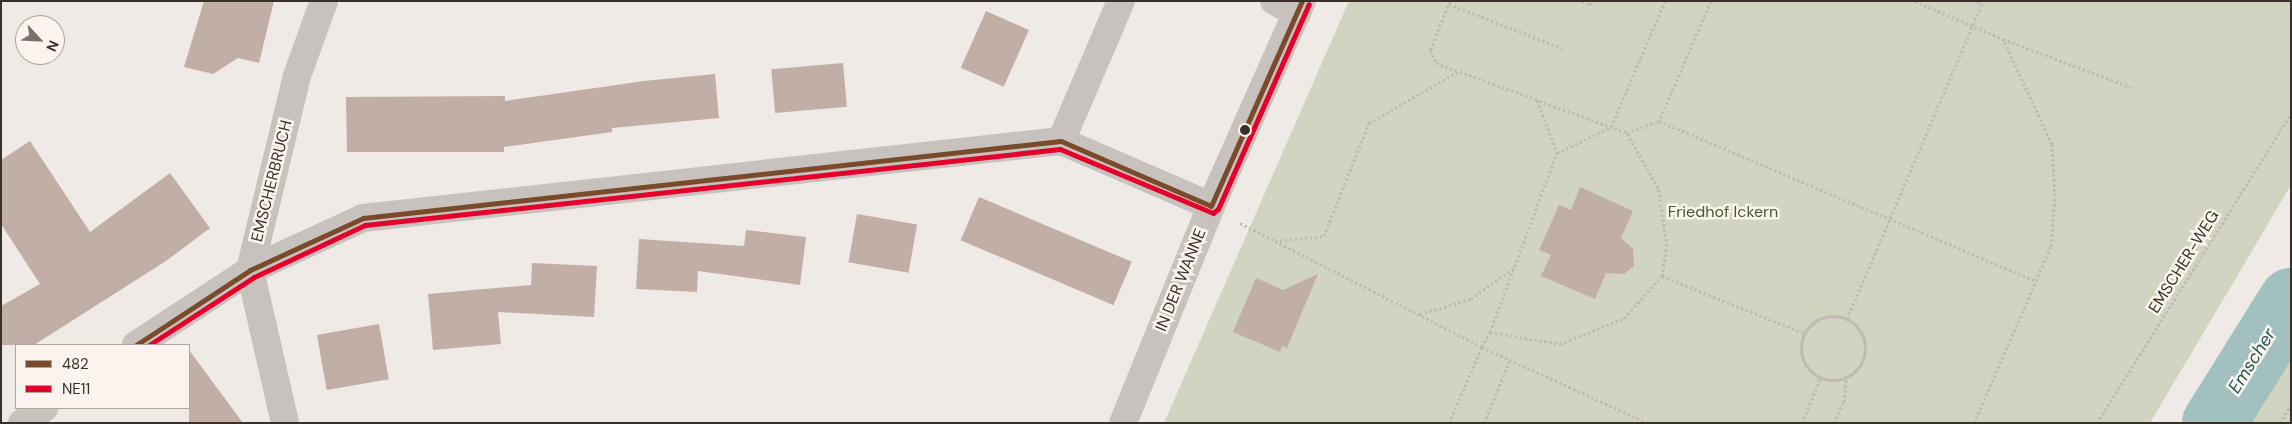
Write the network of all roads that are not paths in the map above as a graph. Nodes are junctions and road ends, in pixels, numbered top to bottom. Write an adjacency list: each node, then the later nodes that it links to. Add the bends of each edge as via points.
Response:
1 (324, 1): 6 (street, EMSCHERBRUCH, via 297,76)
2 (1121, 1): 4 (street)
3 (1291, 5): 5 (street, IN DER WANNE)
4 (1061, 141): 5 (street); 6 (street, via 364,218)
5 (1211, 206): 11 (street, IN DER WANNE)
6 (250, 270): 7 (street); 10 (street, EMSCHERBRUCH)
7 (138, 344)
8 (43, 409): 9 (street)
9 (22, 423)
10 (285, 423)
11 (1123, 423)

